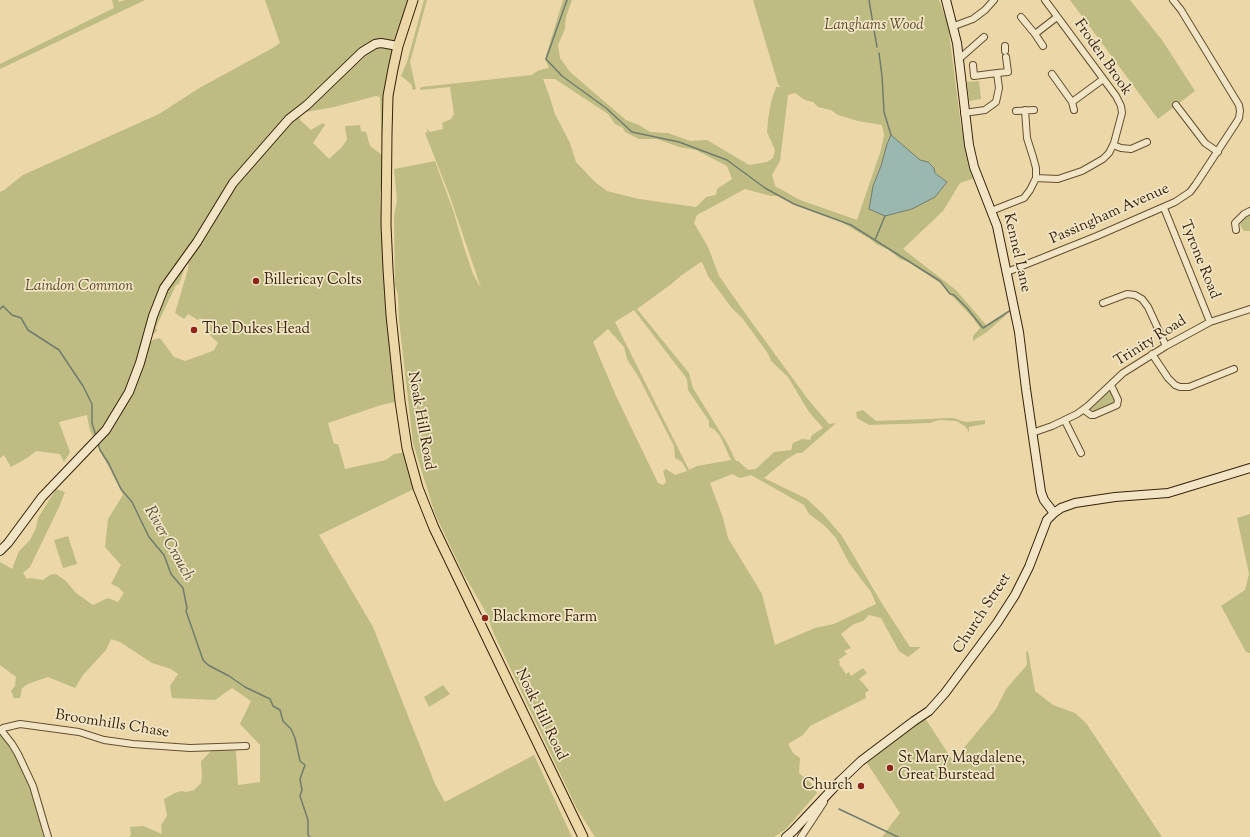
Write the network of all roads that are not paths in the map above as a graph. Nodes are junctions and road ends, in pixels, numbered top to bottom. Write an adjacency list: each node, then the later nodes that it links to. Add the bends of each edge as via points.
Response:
1 (414, 0): 11 (main road, Noak Hill Road)
2 (946, 0): 8 (street, Kennel Lane)
3 (994, 0): 8 (street, via 972,20)
4 (1045, 0): 7 (street, Froden Brook)
5 (1173, 0): 28 (street, Passingham Avenue, via 1182,10 1239,105 1239,118)
6 (1021, 17): 9 (street)
7 (1058, 17): 9 (street, Froden Brook); 18 (street, Froden Brook)
8 (954, 26): 14 (street, Kennel Lane)
9 (1035, 34): 12 (street)
10 (984, 37): 14 (street)
11 (398, 46): 48 (street, via 381,43 362,52 307,105 289,118 233,183 189,255 164,288 129,392 106,430 42,497); 53 (main road, Noak Hill Road, via 388,96 386,225 391,315 401,414 408,452 418,488 434,528)
12 (1043, 46)
13 (1005, 52): 16 (street, via 1008,72)
14 (959, 59): 25 (street, Kennel Lane)
15 (973, 65): 16 (street, via 974,76)
16 (998, 73): 25 (street, via 999,88 996,102 986,110)
17 (1052, 74): 19 (street)
18 (1102, 80): 19 (street); 27 (street, Froden Brook, via 1121,106 1121,120)
19 (1072, 102): 23 (street)
20 (1176, 105): 28 (street, via 1205,143)
21 (1025, 110): 22 (street); 24 (street); 29 (street, via 1027,138 1036,168)
22 (1034, 110)
23 (1074, 110)
24 (1016, 111)
25 (964, 113): 31 (street, Kennel Lane, via 974,167)
26 (1147, 142): 27 (street, via 1131,149)
27 (1113, 145): 29 (street, Froden Brook, via 1103,159 1082,171 1058,179)
28 (1218, 152): 30 (street, Passingham Avenue, via 1190,192)
29 (1036, 178): 31 (street, via 1024,198)
30 (1164, 208): 34 (street, Passingham Avenue); 37 (street, Tyrone Road)
31 (992, 211): 34 (street, Kennel Lane, via 1000,235)
32 (1250, 211): 33 (street, via 1235,223)
33 (1236, 230)
34 (1007, 272): 44 (street, Kennel Lane, via 1019,332)
35 (1103, 303): 38 (street, via 1127,294 1142,299)
36 (1250, 309): 37 (street, Trinity Road)
37 (1210, 322): 38 (street, Trinity Road)
38 (1166, 346): 39 (street, Trinity Road)
39 (1152, 354): 40 (street, via 1168,378 1180,387 1189,387); 41 (street, Trinity Road, via 1123,373)
40 (1234, 369)
41 (1111, 385): 42 (street, Trinity Road); 42 (street, via 1118,400 1117,405 1094,415)
42 (1084, 410): 43 (street, Trinity Road)
43 (1065, 421): 44 (street, Trinity Road); 45 (street)
44 (1032, 433): 47 (street, Kennel Lane, via 1041,492)
45 (1081, 453)
46 (1250, 468): 47 (street, via 1168,493 1075,503)
47 (1054, 513): 51 (street, Church Street, via 1047,520 1015,595 945,693 929,711 861,761)
48 (0, 551)
49 (0, 730): 50 (street, Broomhills Chase, via 20,724 79,732 104,740 133,744 185,748); 52 (street, Broomhills Chase, via 18,754 33,786)
50 (246, 746)
51 (827, 794): 54 (street, Church Street); 55 (street, via 827,798)
52 (48, 837)
53 (583, 837)
54 (786, 837)
55 (801, 837)

